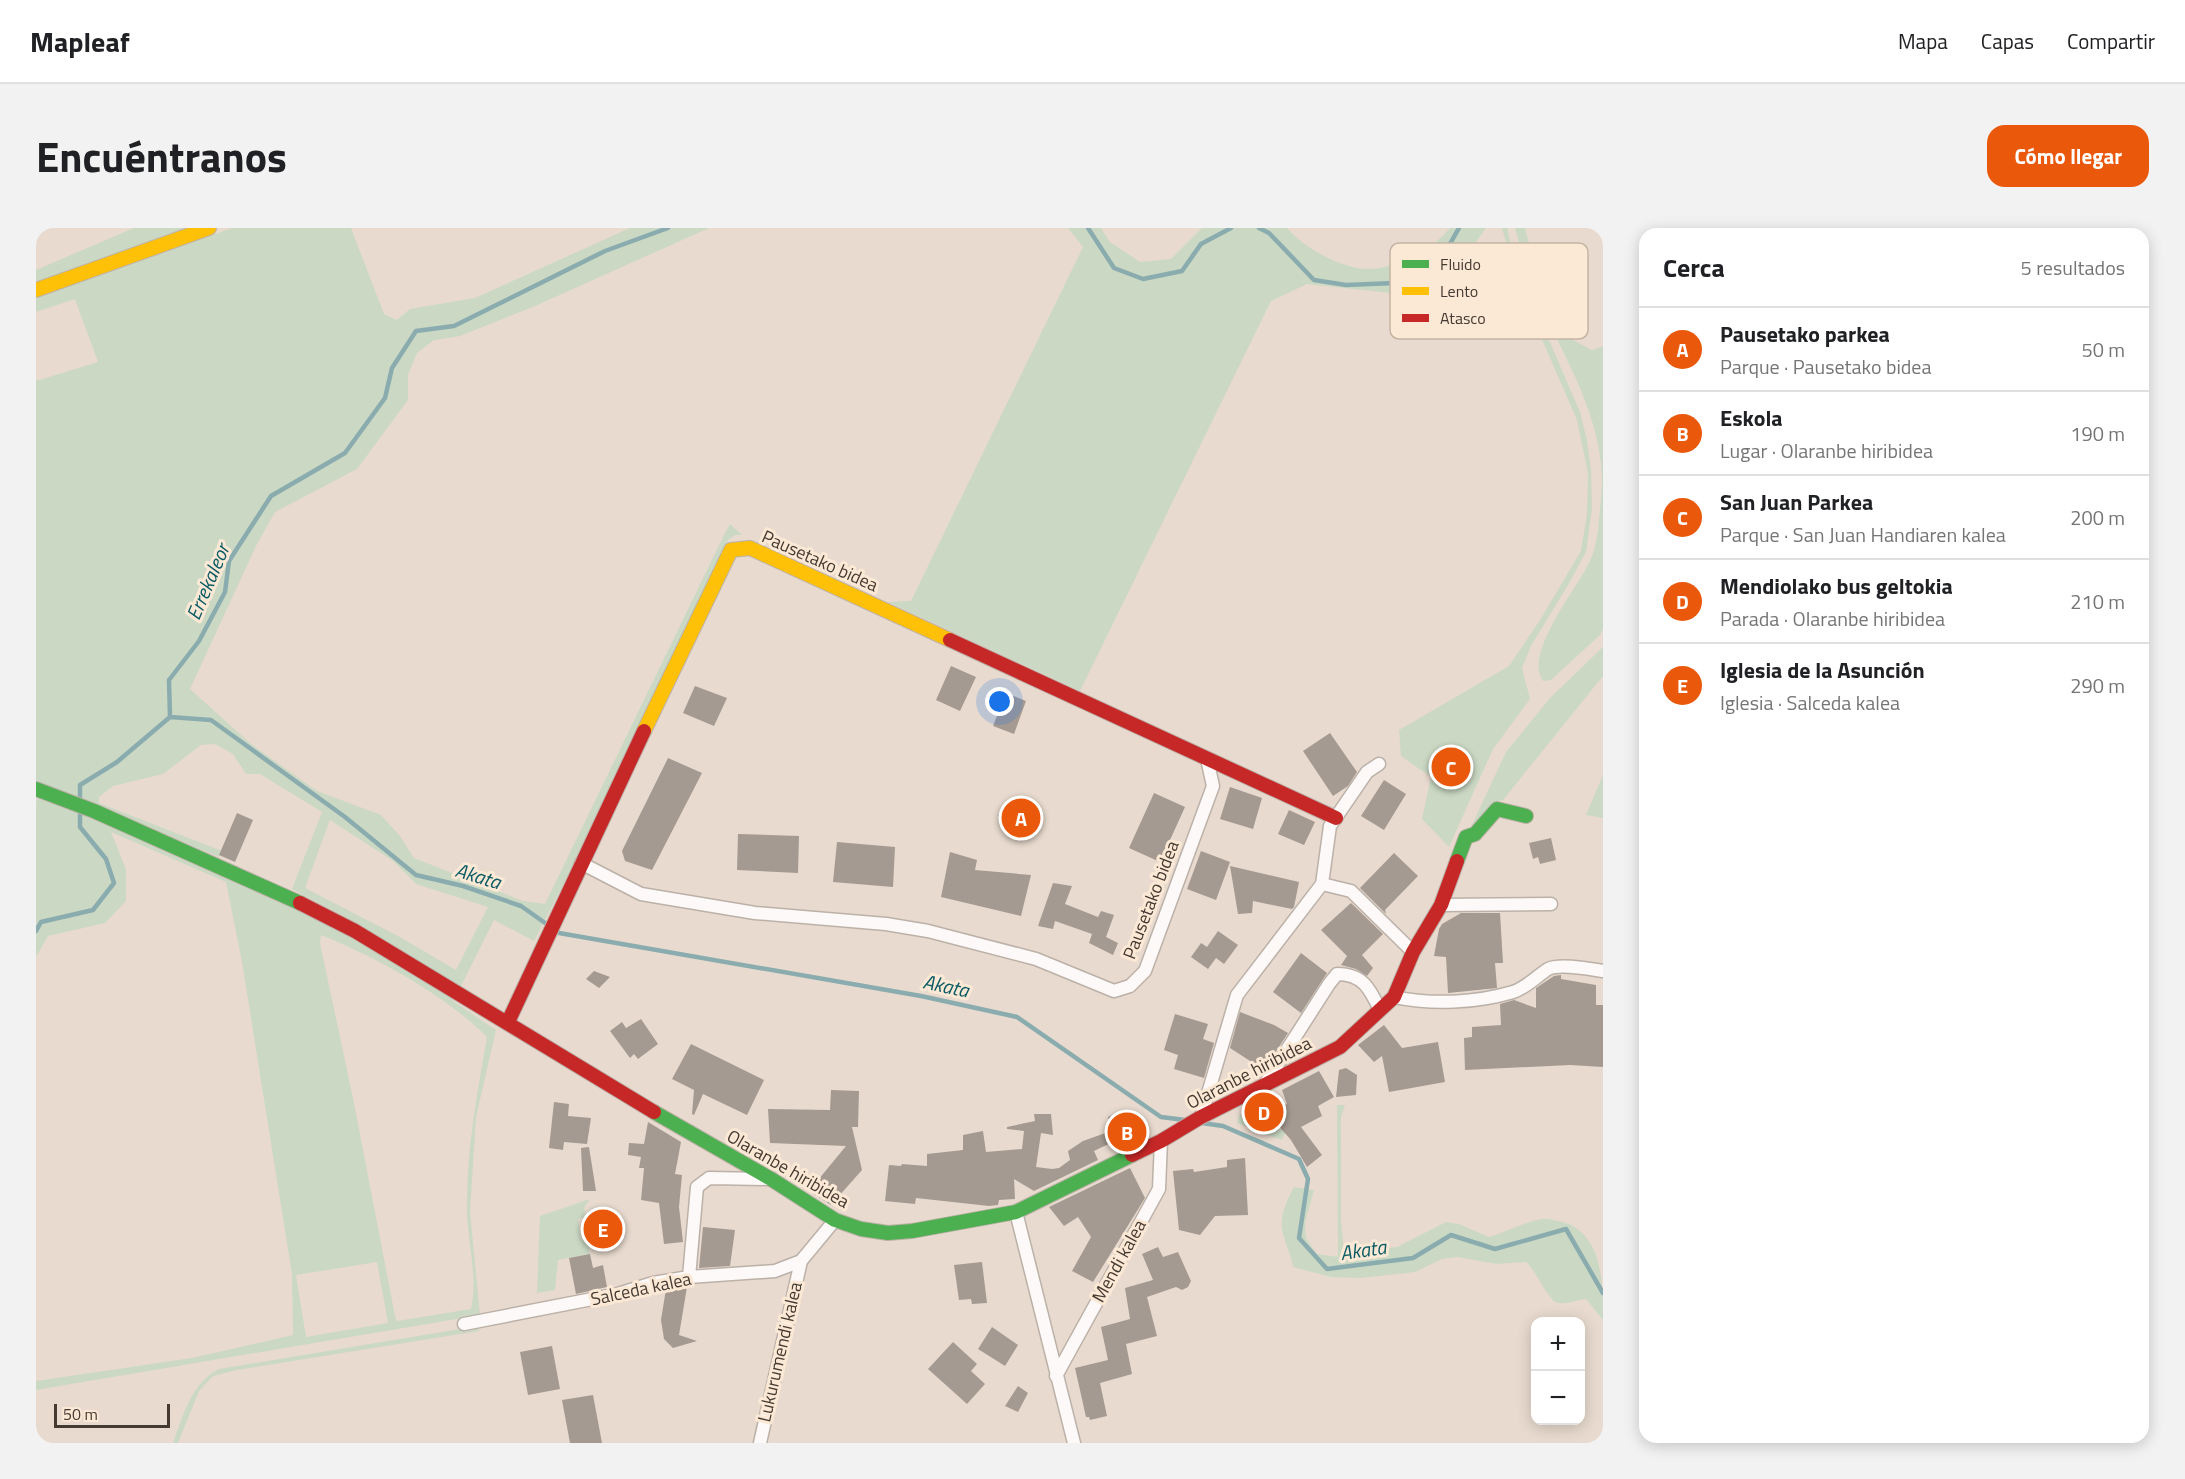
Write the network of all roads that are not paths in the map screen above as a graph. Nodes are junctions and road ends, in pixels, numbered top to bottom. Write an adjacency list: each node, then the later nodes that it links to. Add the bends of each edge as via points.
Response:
1 (209, 228): 2 (street)
2 (36, 290)
3 (1207, 759): 7 (street, Pausetako bidea); 8 (street, Pausetako bidea, via 1213,786 1145,971 1130,986 1114,991 1036,959 928,931 755,914 641,894); 8 (street, Pausetako bidea, via 750,548 731,550)
4 (1379, 764): 7 (street, via 1367,772)
5 (41, 791): 16 (street, Olaranbe hiribidea, via 290,898 355,931)
6 (1526, 816): 11 (street, via 1497,809 1475,834 1466,837)
7 (1336, 818): 9 (street, via 1330,826)
8 (581, 863): 16 (street, Pausetako bidea)
9 (1322, 884): 12 (street, via 1351,891); 18 (street, via 1237,995)
10 (1551, 904): 11 (street)
11 (1441, 905): 12 (street)
12 (1413, 952): 14 (street)
13 (1603, 971): 14 (street, via 1551,967 1516,991 1480,999 1419,1002)
14 (1394, 997): 15 (street, Olaranbe hiribidea)
15 (1380, 1010): 17 (street, Olaranbe hiribidea, via 1340,1047); 17 (street, via 1369,987 1348,974 1337,974)
16 (508, 1022): 20 (street, Olaranbe hiribidea, via 608,1086)
17 (1265, 1084): 18 (street, Olaranbe hiribidea)
18 (1201, 1117): 19 (street, Olaranbe hiribidea)
19 (1161, 1142): 21 (street, Olaranbe hiribidea); 26 (street, Mendi kalea, via 1159,1189)
20 (771, 1179): 22 (street, Olaranbe hiribidea); 24 (street, via 709,1178 697,1187)
21 (1016, 1212): 22 (street, Olaranbe hiribidea, via 896,1232 861,1229); 26 (street)
22 (835, 1220): 23 (street)
23 (801, 1261): 24 (street, Salceda kalea, via 775,1271); 27 (street, Lukurumendi kalea)
24 (689, 1277): 25 (street, Salceda kalea)
25 (464, 1324)
26 (1056, 1376): 28 (street)
27 (760, 1443)
28 (1074, 1443)

